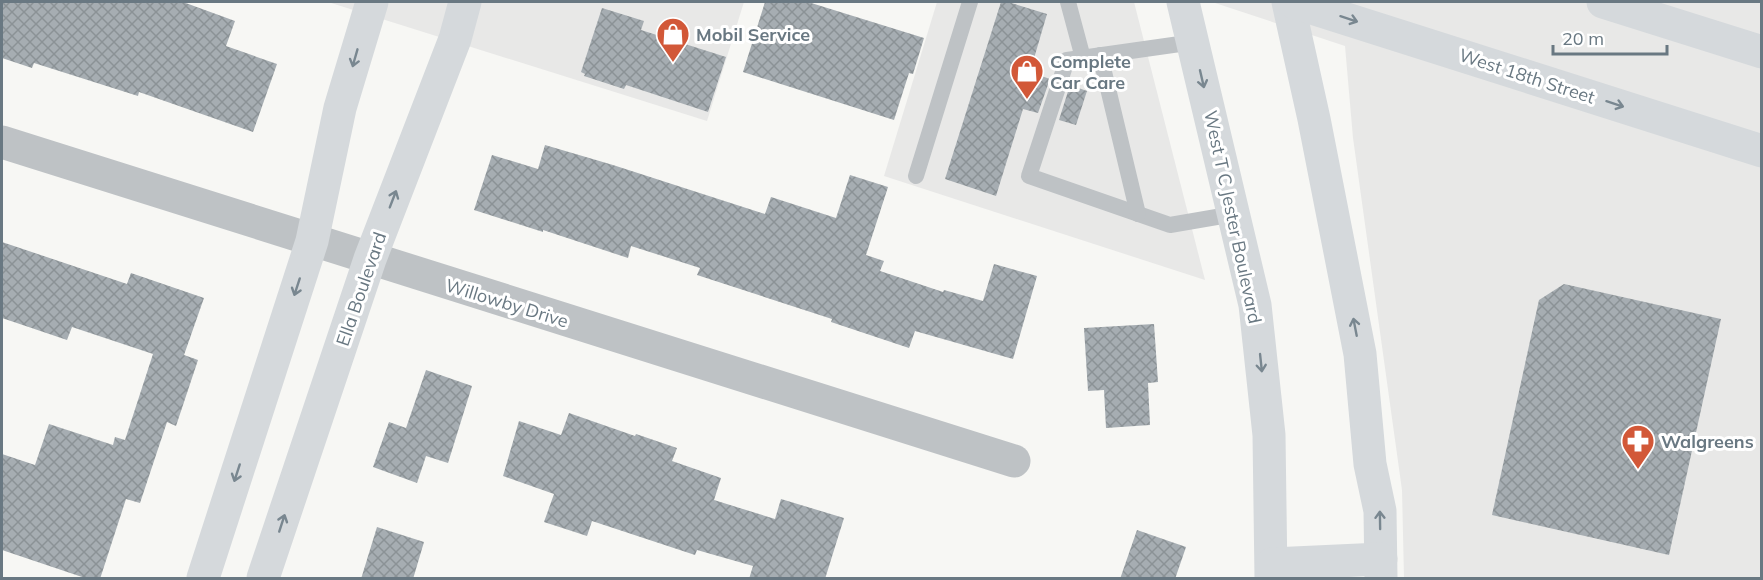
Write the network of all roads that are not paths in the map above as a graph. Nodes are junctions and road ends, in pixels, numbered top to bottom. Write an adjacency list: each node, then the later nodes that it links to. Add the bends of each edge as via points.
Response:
1 (372, 2): 18 (main road, one-way to 18, via 340,108)
2 (465, 2): 19 (main road, Ella Boulevard, one-way to 2, via 455,39)
3 (970, 2): 15 (lane)
4 (1068, 2): 12 (lane)
5 (1183, 2): 9 (main road, West T C Jester Boulevard)
6 (1288, 2): 21 (main road, one-way to 6, via 1380,511 1370,464 1360,354)
7 (1293, 2): 14 (main road, West 18th Street, one-way to 14)
8 (1603, 2): 10 (main road)
9 (1194, 42): 11 (lane); 17 (main road, West T C Jester Boulevard, one-way to 17)
10 (1761, 52)
11 (1100, 55): 12 (lane); 16 (lane)
12 (1083, 58): 16 (lane, via 1067,60 1029,177)
13 (2, 142): 18 (street, Willowby Drive)
14 (1761, 151)
15 (916, 177)
16 (1138, 214): 17 (lane, via 1170,225)
17 (1234, 214): 22 (main road, West T C Jester Boulevard, one-way to 22, via 1255,305 1269,435)
18 (312, 241): 19 (street, Willowby Drive); 23 (main road, one-way to 23)
19 (370, 259): 20 (street, Willowby Drive); 24 (main road, Ella Boulevard, one-way to 19)
20 (1014, 461)
21 (1381, 569): 22 (main road)
22 (1272, 571)
23 (202, 579)
24 (263, 579)

